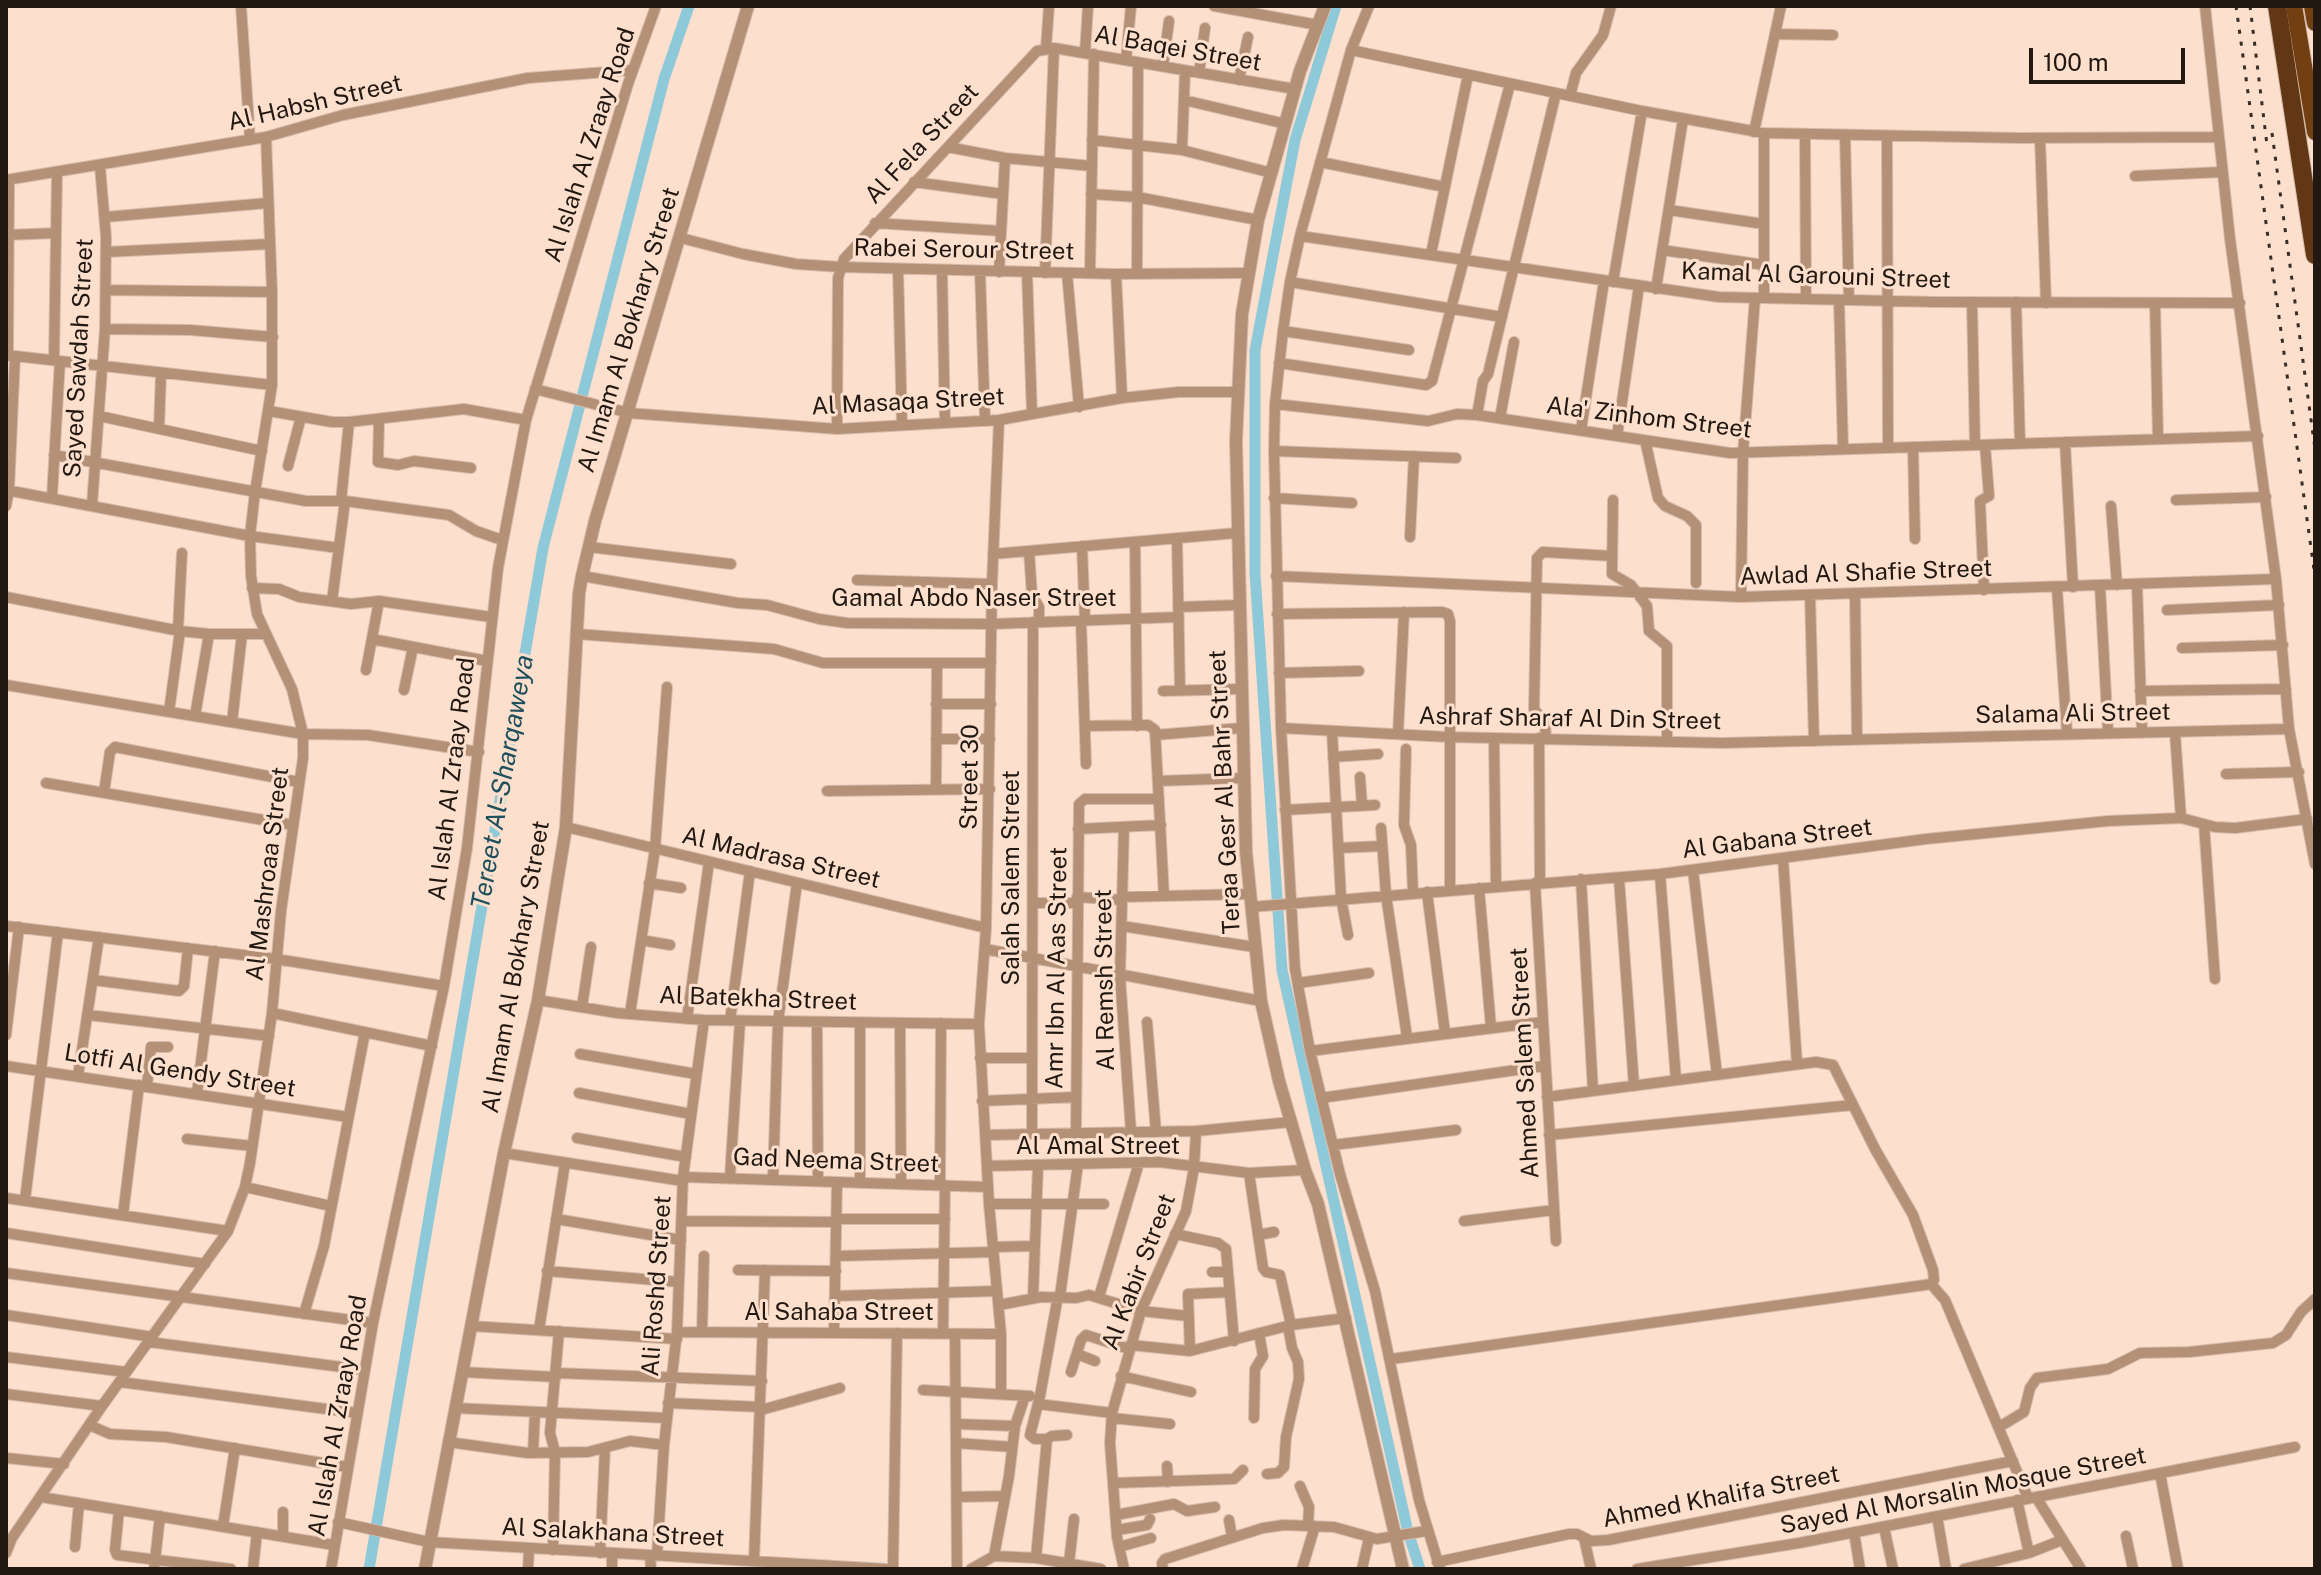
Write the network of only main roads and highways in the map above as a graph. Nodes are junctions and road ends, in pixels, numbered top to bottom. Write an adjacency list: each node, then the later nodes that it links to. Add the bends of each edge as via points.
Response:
1 (2277, 6): 6 (highway)
2 (2294, 6): 5 (highway)
3 (2312, 6): 4 (highway)
4 (2315, 23)
5 (2315, 132)
6 (2315, 255)

